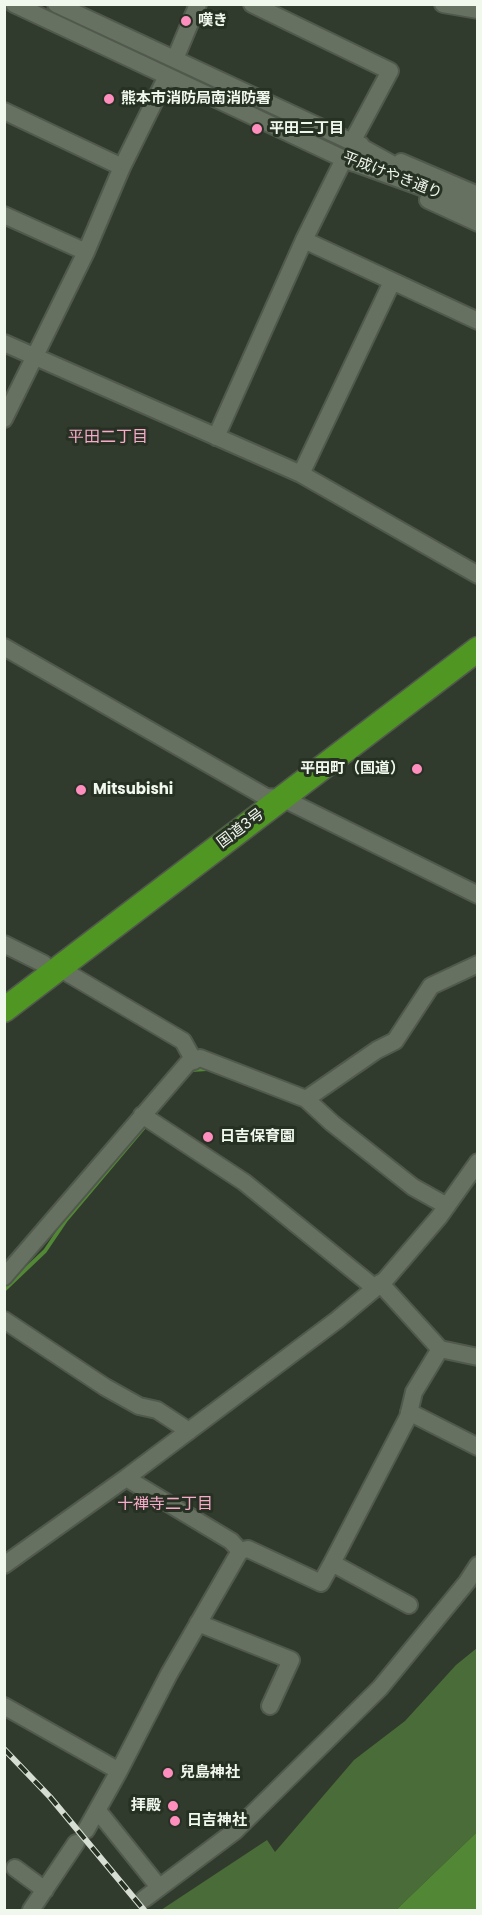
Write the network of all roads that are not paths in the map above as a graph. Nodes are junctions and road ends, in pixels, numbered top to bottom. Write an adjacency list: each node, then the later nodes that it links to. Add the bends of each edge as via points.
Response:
1 (14, 4): 8 (street, 平成けやき通り)
2 (56, 4): 7 (street, 平成けやき通り)
3 (198, 4): 7 (street)
4 (252, 4): 10 (street, via 390,71)
5 (443, 4): 6 (street)
6 (477, 10)
7 (175, 59): 10 (street, 平成けやき通り)
8 (167, 76): 11 (street, 平成けやき通り); 12 (street)
9 (4, 111): 12 (street)
10 (352, 142): 13 (street); 14 (street, 平成けやき通り)
11 (344, 159): 14 (street, 平成けやき通り); 17 (street); 18 (street)
12 (122, 167): 19 (street)
13 (477, 195)
14 (460, 201): 15 (street)
15 (477, 210)
16 (4, 215): 19 (street)
17 (477, 223)
18 (304, 240): 20 (street); 25 (street)
19 (86, 252): 23 (street)
20 (392, 282): 21 (street); 26 (street)
21 (477, 321)
22 (4, 343): 23 (street)
23 (36, 357): 24 (street); 25 (street)
24 (4, 419)
25 (216, 437): 26 (street)
26 (301, 474): 27 (street)
27 (477, 575)
28 (477, 635): 31 (highway, 国道3号)
29 (4, 647): 31 (street)
30 (477, 650): 31 (highway, 国道3号)
31 (274, 798): 32 (street); 35 (highway, 国道3号)
32 (477, 894)
33 (4, 944): 35 (street)
34 (477, 964): 39 (street, via 431,986 395,1041)
35 (51, 966): 36 (highway, 国道3号); 37 (highway, 国道3号); 38 (street, via 183,1041)
36 (4, 994)
37 (4, 1010)
38 (194, 1061): 39 (street, via 200,1058); 40 (street)
39 (306, 1099): 42 (street, via 413,1187)
40 (142, 1115): 43 (street); 44 (street, via 244,1182)
41 (477, 1162): 42 (street)
42 (447, 1206): 44 (street, via 410,1254)
43 (4, 1277)
44 (378, 1286): 46 (street); 49 (street)
45 (4, 1320): 49 (street, via 114,1392 139,1406 157,1410)
46 (440, 1348): 47 (street); 48 (street, via 414,1392)
47 (477, 1358)
48 (409, 1412): 50 (street); 53 (street)
49 (189, 1431): 51 (street)
50 (477, 1447)
51 (126, 1478): 52 (street, via 231,1540); 54 (street)
52 (240, 1551): 53 (street, via 248,1549 321,1583); 59 (street)
53 (332, 1563): 58 (street)
54 (4, 1565)
55 (477, 1565): 57 (street)
56 (477, 1583): 57 (street)
57 (458, 1594): 65 (street, via 380,1688 235,1831)
58 (409, 1605)
59 (198, 1623): 61 (street, via 291,1660); 62 (street)
60 (4, 1706): 62 (street)
61 (270, 1706)
62 (119, 1771): 63 (street)
63 (98, 1811): 65 (street); 66 (street)
64 (15, 1868): 66 (street)
65 (159, 1887): 67 (street)
66 (45, 1890): 68 (street)
67 (144, 1899)
68 (31, 1911)

